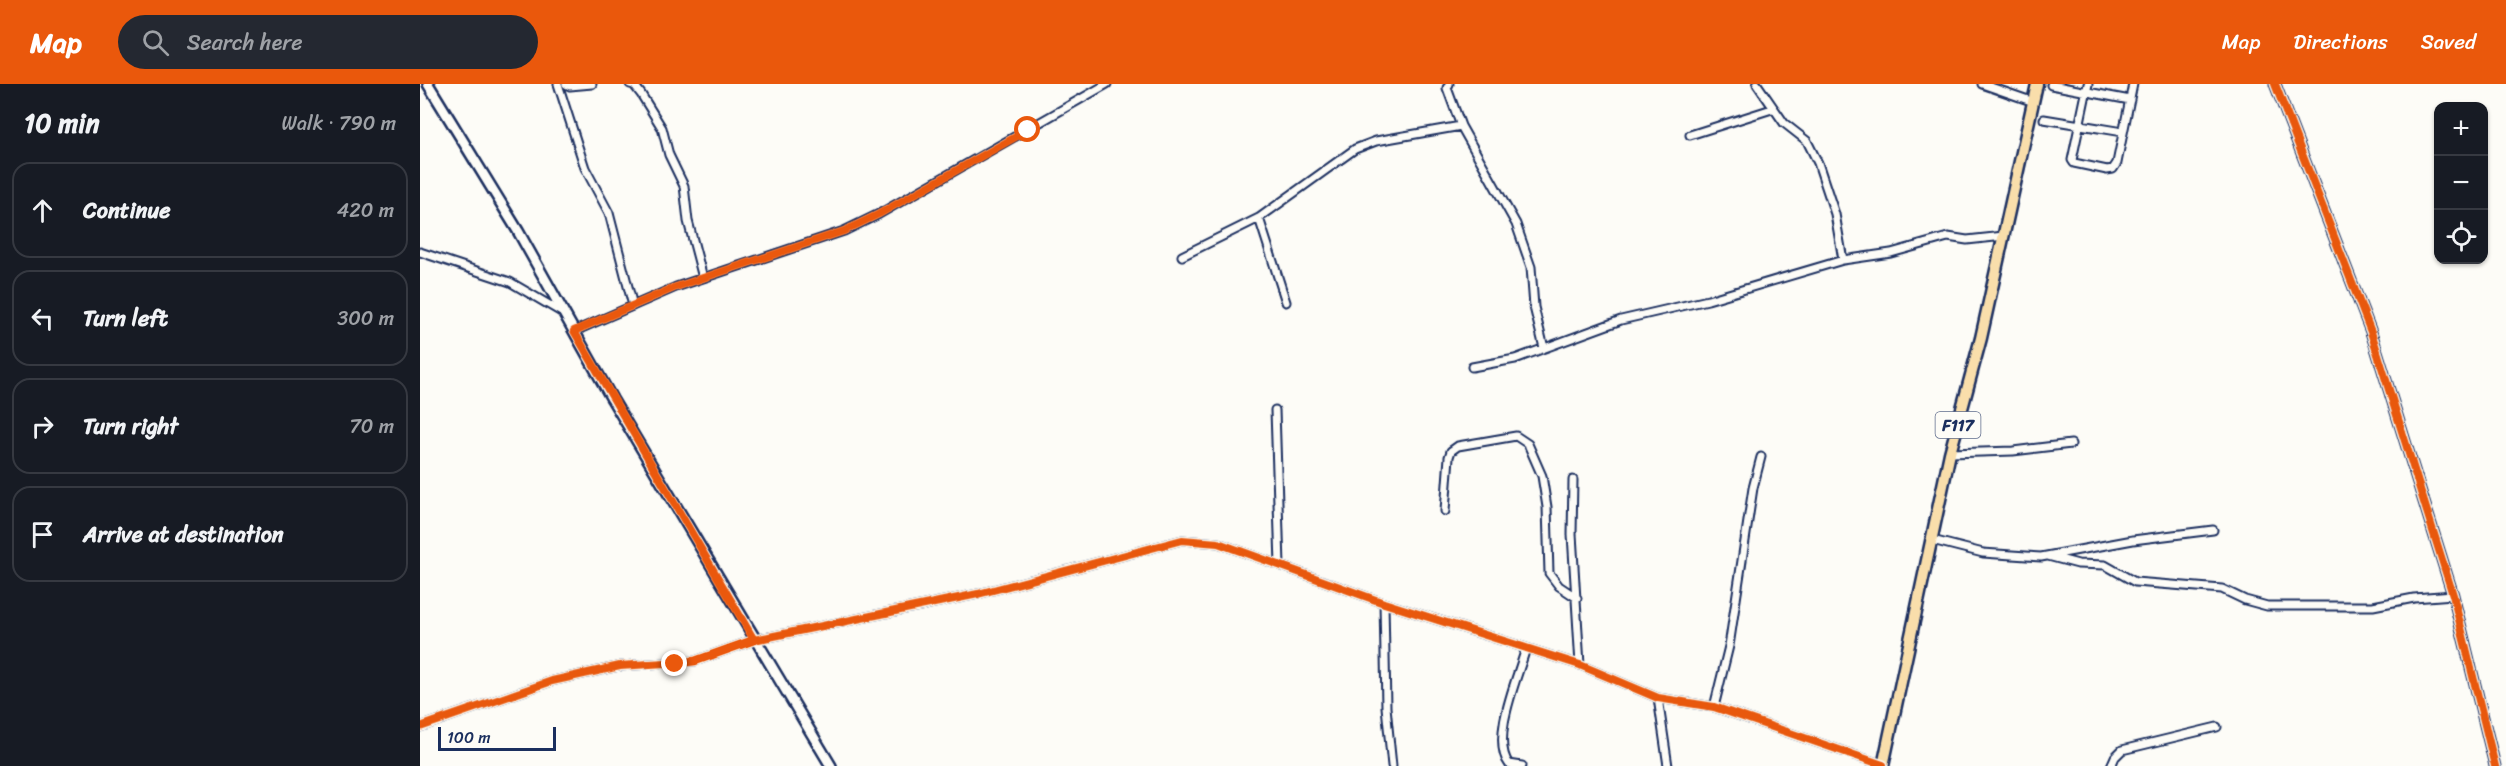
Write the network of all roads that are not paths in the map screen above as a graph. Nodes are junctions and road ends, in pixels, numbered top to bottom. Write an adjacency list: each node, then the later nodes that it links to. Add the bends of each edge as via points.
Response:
1 (428, 84): 31 (main road)
2 (558, 84): 30 (street, via 585,168 609,213)
3 (566, 84): 4 (street)
4 (592, 84)
5 (630, 84): 28 (street, via 641,94 662,128 669,155 684,186 688,221)
6 (1107, 84): 28 (street, via 844,231)
7 (1449, 84): 20 (street, via 1447,88)
8 (1757, 84): 17 (street)
9 (1982, 84): 16 (street)
10 (2037, 84): 16 (main road, F117)
11 (2133, 84): 15 (street)
12 (2275, 84): 45 (street, via 2371,332)
13 (2051, 85): 14 (street)
14 (2087, 88): 15 (street); 19 (street)
15 (2130, 100): 21 (street)
16 (2034, 102): 24 (main road, F117)
17 (1772, 109): 22 (street); 27 (street, via 1807,141 1818,163 1835,214)
18 (2044, 119): 19 (street)
19 (2078, 125): 21 (street); 21 (street, via 2072,160 2107,170 2116,163)
20 (1461, 126): 23 (street, via 1376,141 1354,149); 33 (street, via 1516,224 1531,267 1533,307)
21 (2123, 132)
22 (1690, 135)
23 (1259, 218): 26 (street); 29 (street)
24 (2004, 236): 27 (street, via 1967,240 1948,237 1892,253); 37 (main road, F117)
25 (420, 252): 31 (street, via 510,282)
26 (1182, 256)
27 (1843, 260): 33 (street, via 1708,300 1621,320)
28 (703, 278): 30 (street)
29 (1286, 302)
30 (633, 306): 32 (street)
31 (564, 313): 32 (main road)
32 (574, 331): 48 (main road)
33 (1545, 348): 34 (street, via 1515,359)
34 (1472, 367)
35 (1275, 410): 44 (street)
36 (2071, 444): 37 (street)
37 (1950, 453): 42 (main road, F117)
38 (1761, 457): 52 (street, via 1729,645)
39 (1573, 480): 46 (street)
40 (1445, 511): 46 (street, via 1451,451 1458,446 1521,437 1542,476 1549,573 1559,586)
41 (2213, 530): 43 (street)
42 (1932, 540): 43 (street, via 2008,556); 59 (main road, F117)
43 (2049, 556): 45 (street, via 2078,564 2105,565 2136,582 2222,589 2267,606 2373,606)
44 (1280, 565): 47 (street); 48 (street, via 1218,543 1182,540 978,594)
45 (2453, 595): 61 (street)
46 (1577, 598): 50 (street)
47 (1384, 603): 49 (street); 56 (street, via 1386,707)
48 (754, 640): 53 (street, via 695,661 620,666 552,681); 55 (main road)
49 (1526, 648): 50 (street); 57 (street, via 1502,729 1503,756 1509,764)
50 (1580, 665): 51 (street)
51 (1658, 698): 52 (street); 58 (street)
52 (1714, 707): 59 (street)
53 (420, 727)
54 (2217, 727): 60 (street, via 2122,750)
55 (831, 766)
56 (1392, 766)
57 (1522, 766)
58 (1668, 766)
59 (1885, 766)
60 (2111, 766)
61 (2495, 766)

